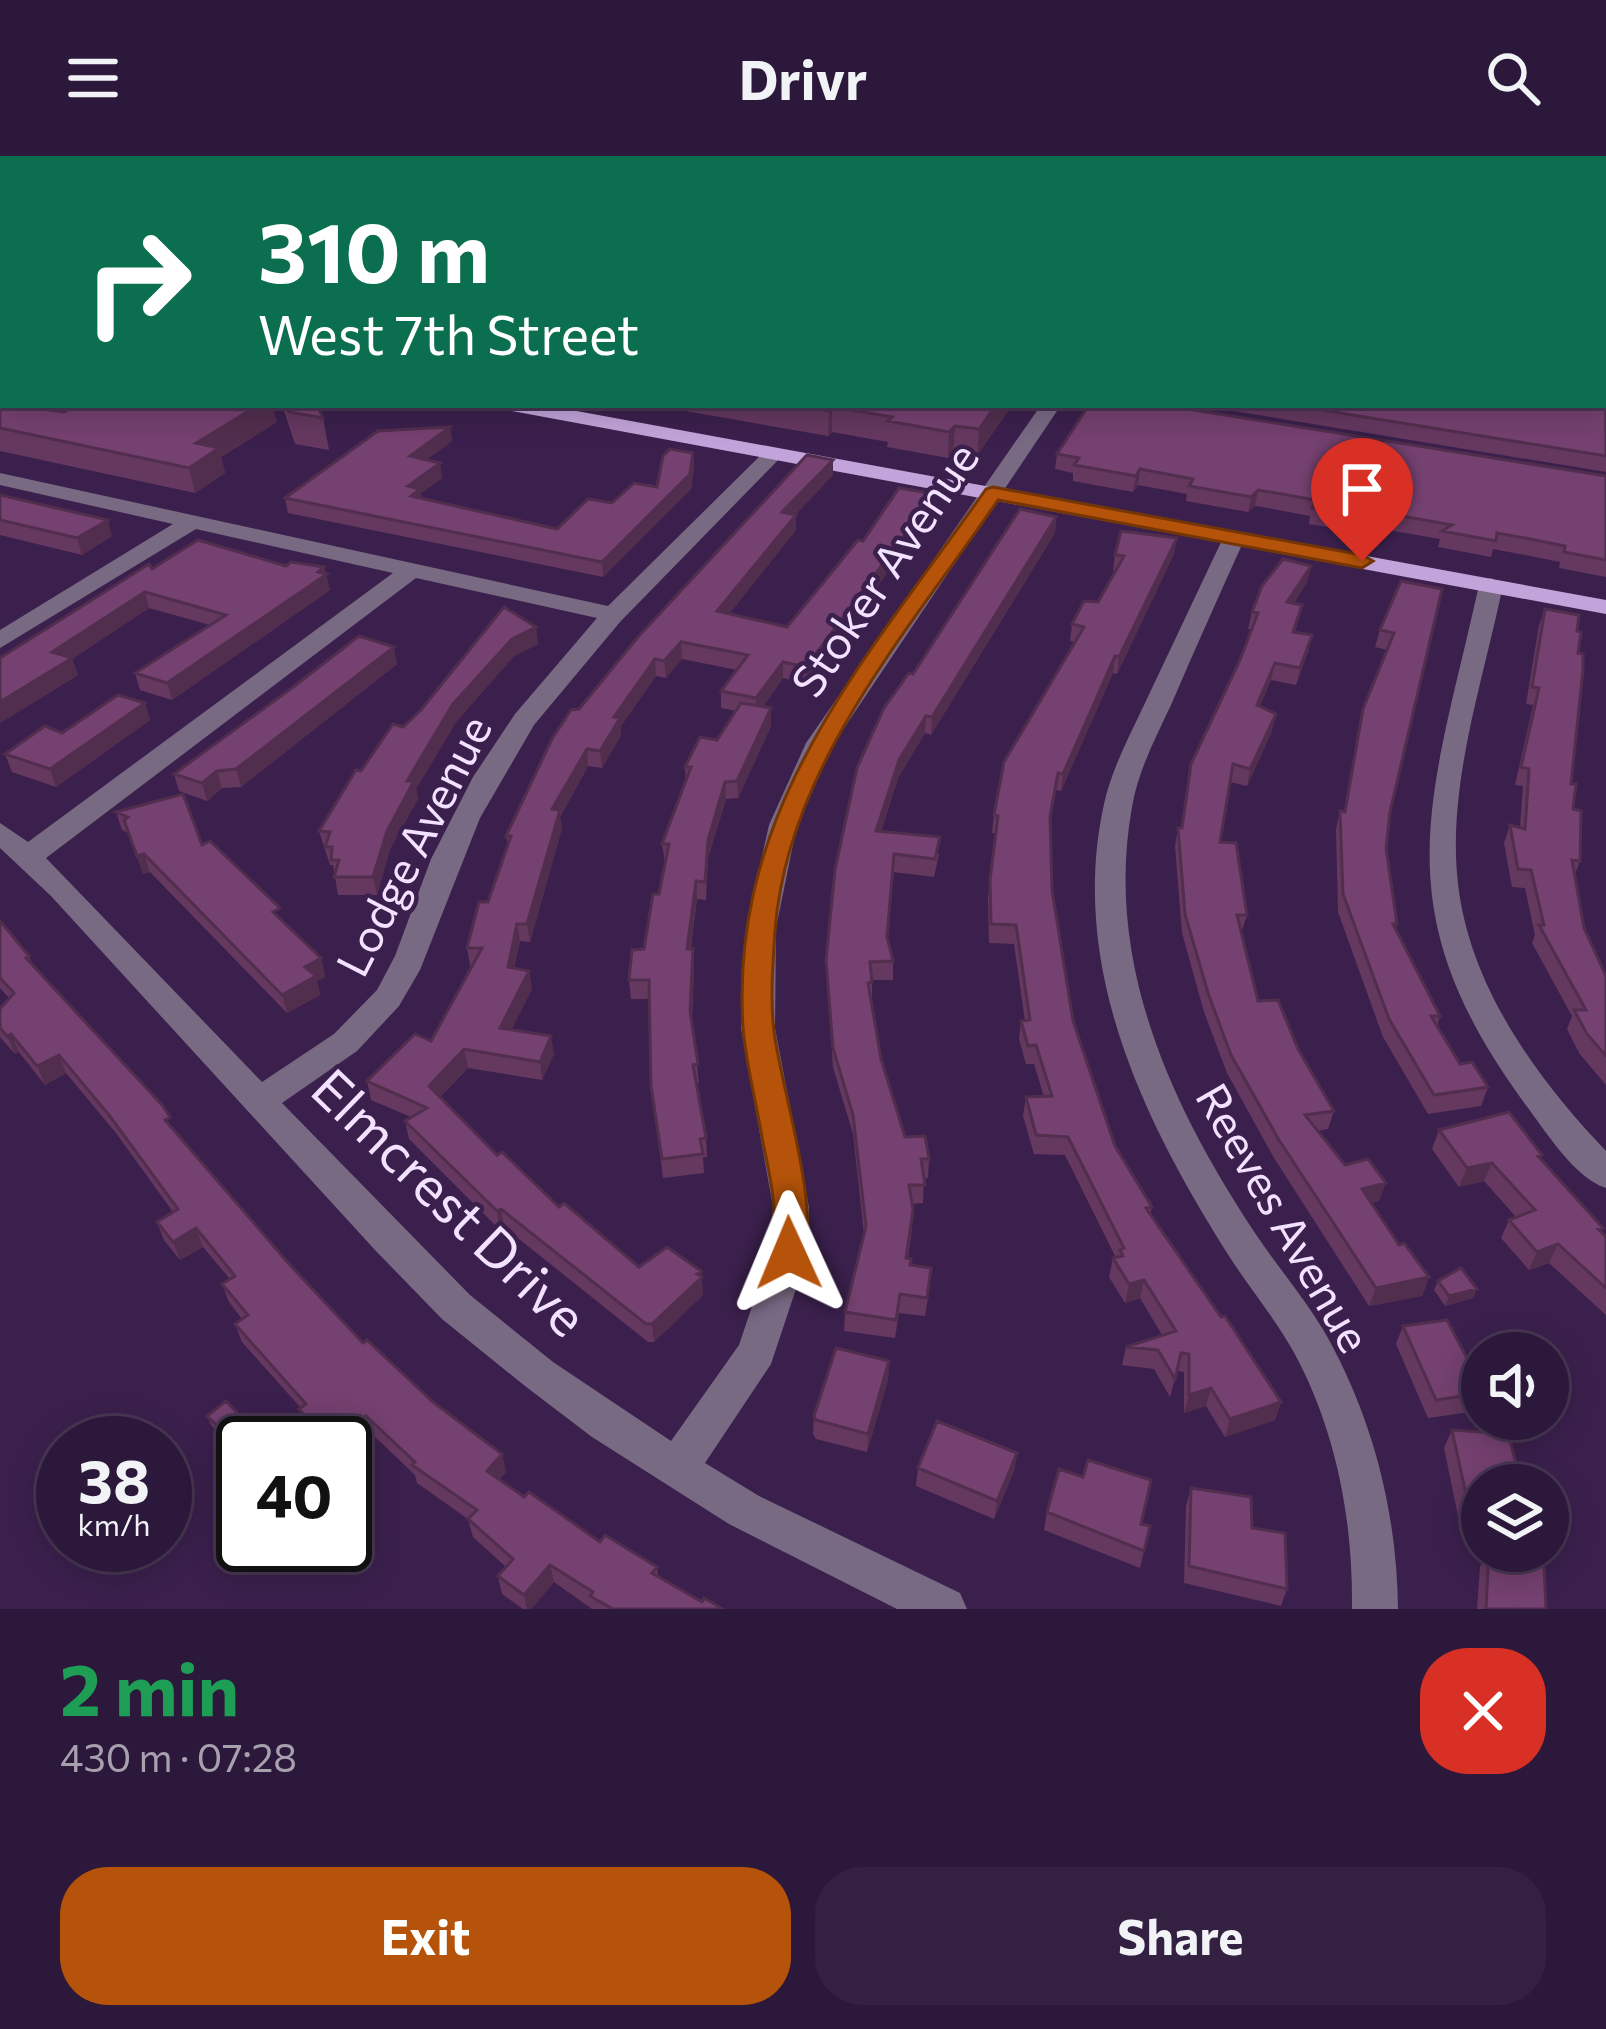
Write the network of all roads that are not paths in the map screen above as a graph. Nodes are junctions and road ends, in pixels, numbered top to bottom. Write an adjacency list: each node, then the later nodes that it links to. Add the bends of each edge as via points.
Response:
1 (528, 408): 3 (main road)
2 (1050, 408): 5 (street, Stoker Avenue)
3 (774, 453): 5 (main road); 11 (street, Lodge Avenue)
4 (0, 479): 6 (street)
5 (993, 493): 7 (main road); 17 (street, Stoker Avenue, via 820,743 783,825 761,928 758,1028 790,1207 789,1253 757,1352)
6 (193, 521): 8 (street); 12 (street)
7 (1234, 538): 9 (main road); 19 (street, Reeves Avenue, via 1128,773 1114,832 1112,931 1126,1010 1162,1104 1202,1181 1295,1320 1338,1406 1370,1510)
8 (411, 570): 11 (street); 14 (street)
9 (1491, 585): 10 (main road); 16 (street, via 1445,811 1442,876 1464,966 1496,1028 1550,1111)
10 (1606, 607)
11 (617, 615): 15 (street, Lodge Avenue, via 527,716 484,783 387,1001 326,1058)
12 (0, 641)
13 (0, 832): 14 (street, Elmcrest Drive)
14 (29, 856): 15 (street, Elmcrest Drive)
15 (260, 1100): 17 (street, Elmcrest Drive, via 457,1307)
16 (1606, 1174)
17 (675, 1469): 18 (street, Elmcrest Drive)
18 (944, 1609)
19 (1376, 1609)

